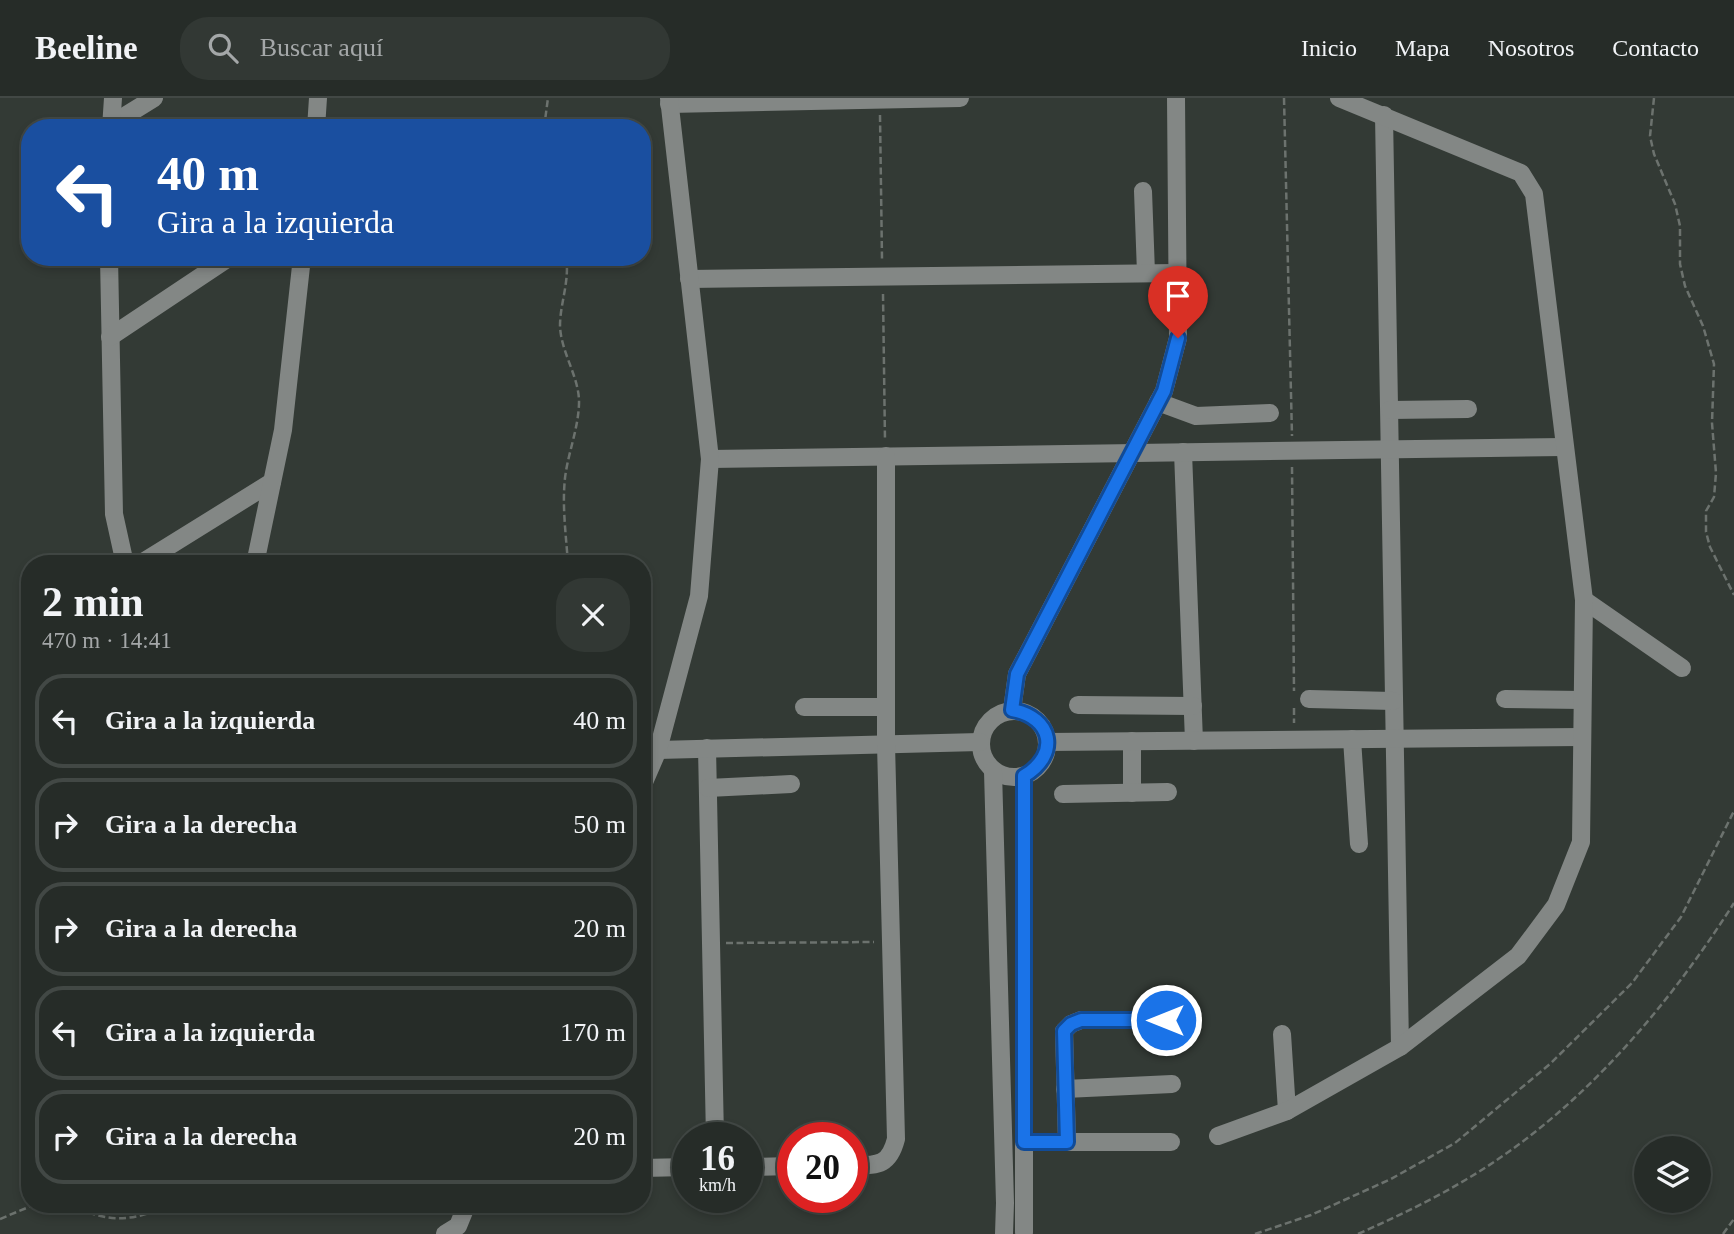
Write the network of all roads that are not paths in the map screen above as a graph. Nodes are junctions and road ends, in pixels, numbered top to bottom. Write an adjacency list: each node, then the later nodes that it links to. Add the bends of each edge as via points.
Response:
1 (113, 98): 9 (street)
2 (154, 98): 10 (street)
3 (318, 98): 11 (street)
4 (960, 98): 7 (street)
5 (1176, 98): 17 (street)
6 (1339, 98): 8 (street)
7 (669, 101): 18 (street)
8 (1384, 115): 22 (street); 24 (street, via 1521,173 1534,194)
9 (112, 119)
10 (122, 119)
11 (317, 119)
12 (1143, 191): 16 (street)
13 (109, 266): 19 (street)
14 (216, 266): 19 (street)
15 (301, 266): 30 (street, via 283,430)
16 (1146, 273): 17 (street); 18 (street)
17 (1178, 273): 20 (street, via 1178,338)
18 (690, 279): 29 (street)
19 (110, 337): 31 (street, via 114,514)
20 (1158, 402): 23 (street, via 1196,416); 27 (street)
21 (1468, 409): 22 (street)
22 (1390, 410): 25 (street)
23 (1270, 413)
24 (1563, 447): 25 (street); 34 (street)
25 (1391, 449): 26 (street); 39 (street)
26 (1183, 452): 27 (street); 41 (street)
27 (1132, 453): 28 (street); 44 (street, via 1017,674)
28 (886, 456): 29 (street); 43 (street)
29 (710, 459): 54 (street, via 699,596)
30 (272, 482): 32 (street); 33 (street)
31 (123, 555)
32 (154, 555)
33 (257, 555)
34 (1584, 600): 35 (street); 38 (street)
35 (1682, 668)
36 (1309, 699): 39 (street)
37 (1505, 699): 38 (street)
38 (1582, 700): 45 (street)
39 (1393, 701): 47 (street)
40 (1078, 705): 41 (street)
41 (1193, 706): 49 (street)
42 (804, 707): 43 (street)
43 (886, 707): 52 (street)
44 (1012, 710): 50 (street, via 996,715); 51 (street, via 1028,713 1040,723)
45 (1581, 737): 47 (street); 66 (street, via 1581,842 1556,905 1518,956)
46 (1352, 739): 47 (street); 49 (street); 63 (street)
47 (1393, 739): 66 (street)
48 (1132, 741): 49 (street); 51 (street); 61 (street)
49 (1194, 741)
50 (980, 742): 52 (street); 56 (street, via 983,758)
51 (1047, 742): 57 (street, via 1038,768)
52 (886, 744): 53 (street); 77 (street, via 896,1139 892,1155)
53 (707, 748): 54 (street); 59 (street)
54 (658, 750): 55 (street)
55 (651, 766)
56 (993, 771): 57 (street, via 1008,777); 67 (street)
57 (1024, 776): 68 (street)
58 (791, 784): 59 (street)
59 (708, 788): 72 (street)
60 (1168, 792): 61 (street)
61 (1132, 793): 62 (street)
62 (1063, 794)
63 (1359, 844)
64 (1166, 1020): 70 (street, via 1081,1020 1071,1024 1064,1031)
65 (1282, 1034): 71 (street)
66 (1400, 1047): 71 (street)
67 (1002, 1070): 68 (street); 81 (street)
68 (1024, 1070): 74 (street)
69 (1172, 1084): 70 (street)
70 (1065, 1089): 75 (street)
71 (1287, 1111): 73 (street)
72 (715, 1122)
73 (1218, 1136)
74 (1024, 1142): 75 (street); 81 (street)
75 (1067, 1142): 76 (street)
76 (1171, 1142)
77 (868, 1165)
78 (672, 1167): 79 (street)
79 (651, 1168)
80 (463, 1213): 82 (street, via 458,1226)
81 (1018, 1233)
82 (445, 1234)

